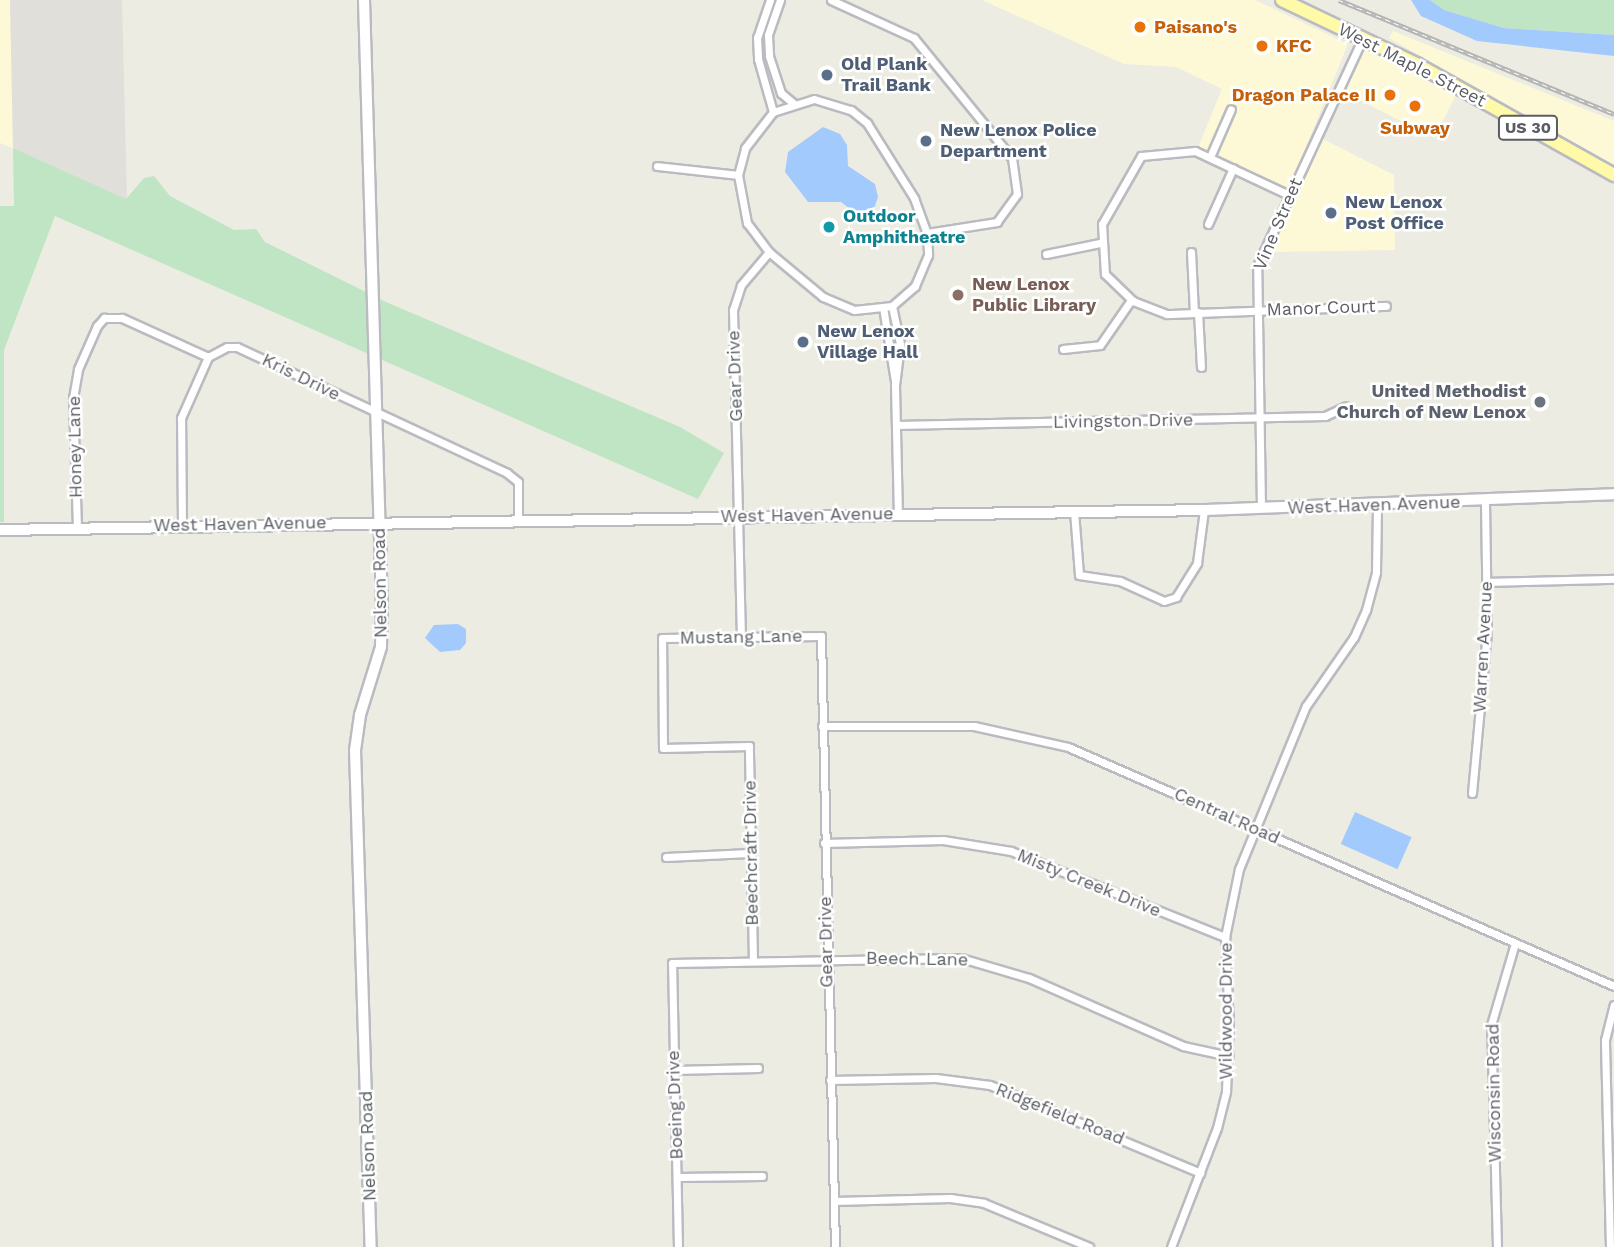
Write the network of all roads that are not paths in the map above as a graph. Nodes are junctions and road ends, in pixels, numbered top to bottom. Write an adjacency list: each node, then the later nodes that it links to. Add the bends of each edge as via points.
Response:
1 (364, 0): 33 (street, Nelson Road)
2 (770, 0): 9 (street, via 757,38 758,60)
3 (780, 0): 7 (street, via 768,35 769,56 781,93)
4 (831, 0): 17 (street, via 914,38 1013,158 1017,194 997,222)
5 (1283, 0): 6 (main road, West Maple Street / US 30)
6 (1363, 38): 14 (main road, West Maple Street / US 30); 15 (street, Vine Street)
7 (793, 103): 9 (street); 17 (street, via 814,99 834,103 867,123 914,198)
8 (1231, 109): 10 (street)
9 (774, 112): 13 (street, via 745,148)
10 (1210, 157): 12 (street); 18 (street, via 1185,150 1141,156 1102,224)
11 (657, 166): 13 (street)
12 (1233, 168): 15 (street); 16 (street)
13 (738, 175): 19 (street, via 747,223)
14 (1614, 175)
15 (1289, 195): 26 (street, Vine Street, via 1257,266)
16 (1208, 224)
17 (927, 233): 23 (street, via 923,272)
18 (1100, 243): 21 (street); 22 (street, via 1105,274)
19 (769, 252): 25 (street, via 834,303 854,310); 43 (street, Gear Drive, via 741,285 733,310)
20 (1191, 252): 27 (street)
21 (1046, 254)
22 (1131, 300): 27 (street, via 1167,314); 28 (street, via 1100,345)
23 (892, 306): 25 (street); 31 (street, via 900,345)
24 (1387, 306): 26 (street, Manor Court)
25 (883, 307): 31 (street)
26 (1255, 311): 27 (street); 34 (street, Vine Street)
27 (1196, 313): 30 (street)
28 (1063, 349)
29 (208, 357): 33 (street, Kris Drive, via 237,347); 46 (street, via 181,418); 47 (street, Honey Lane, via 122,318 104,318 78,369 73,398)
30 (1201, 367)
31 (895, 385): 35 (street)
32 (1346, 405): 34 (street, Livingston Drive, via 1325,416)
33 (376, 415): 44 (street, Kris Drive, via 508,473 518,482); 45 (street, Nelson Road)
34 (1259, 418): 35 (street, Livingston Drive); 39 (street, Vine Street)
35 (896, 425): 42 (street)
36 (1614, 494): 37 (street, West Haven Avenue)
37 (1485, 502): 38 (street, West Haven Avenue); 50 (street, Warren Avenue)
38 (1377, 505): 39 (street, West Haven Avenue); 56 (street, Wildwood Drive, via 1376,572 1366,610 1354,637 1306,706)
39 (1262, 508): 40 (street, West Haven Avenue)
40 (1204, 510): 41 (street, West Haven Avenue); 41 (street, via 1197,563 1176,597 1164,601 1112,579 1079,575)
41 (1073, 511): 42 (street, West Haven Avenue)
42 (898, 514): 43 (street, West Haven Avenue)
43 (738, 516): 44 (street, West Haven Avenue); 52 (street, Gear Drive)
44 (518, 519): 45 (street, West Haven Avenue)
45 (379, 521): 46 (street, West Haven Avenue); 75 (street, Nelson Road, via 381,647 355,750)
46 (182, 526): 47 (street, West Haven Avenue)
47 (77, 528): 48 (street, West Haven Avenue)
48 (0, 530)
49 (1614, 579): 50 (street)
50 (1487, 582): 55 (street, Warren Avenue)
51 (821, 636): 52 (street, Mustang Lane); 53 (street, Gear Drive)
52 (741, 638): 54 (street, Mustang Lane, via 662,638 663,748)
53 (822, 726): 56 (street, Central Road, via 941,724 1034,737 1068,747); 57 (street, Gear Drive)
54 (749, 746): 58 (street, Beechcraft Drive)
55 (1472, 793)
56 (1254, 827): 60 (street, Wildwood Drive, via 1239,869); 61 (street, Central Road)
57 (824, 843): 60 (street, Misty Creek Drive, via 943,840 1011,851); 62 (street, Gear Drive)
58 (749, 853): 59 (street); 63 (street, Beechcraft Drive)
59 (666, 857)
60 (1225, 937): 67 (street, Wildwood Drive)
61 (1515, 943): 65 (street, Central Road); 80 (street, Wisconsin Road, via 1491,1025)
62 (826, 958): 63 (street, Beech Lane); 67 (street, Beech Lane, via 930,956 977,961 1029,978 1182,1046); 70 (street, Gear Drive)
63 (753, 961): 64 (street, Beech Lane)
64 (672, 963): 69 (street, Boeing Drive)
65 (1614, 986)
66 (1614, 1005): 81 (street, via 1605,1040)
67 (1229, 1056): 71 (street, Wildwood Drive, via 1217,1128)
68 (758, 1068): 69 (street)
69 (673, 1070): 73 (street, Boeing Drive)
70 (830, 1080): 71 (street, Ridgefield Road, via 936,1078 990,1085); 74 (street, Gear Drive)
71 (1200, 1173): 79 (street, Wildwood Drive)
72 (762, 1176): 73 (street)
73 (677, 1177): 76 (street, Boeing Drive)
74 (834, 1200): 77 (street, Gear Drive); 78 (street, via 950,1198 984,1203)
75 (371, 1247)
76 (678, 1247)
77 (835, 1247)
78 (1089, 1247)
79 (1171, 1247)
80 (1497, 1247)
81 (1610, 1247)

